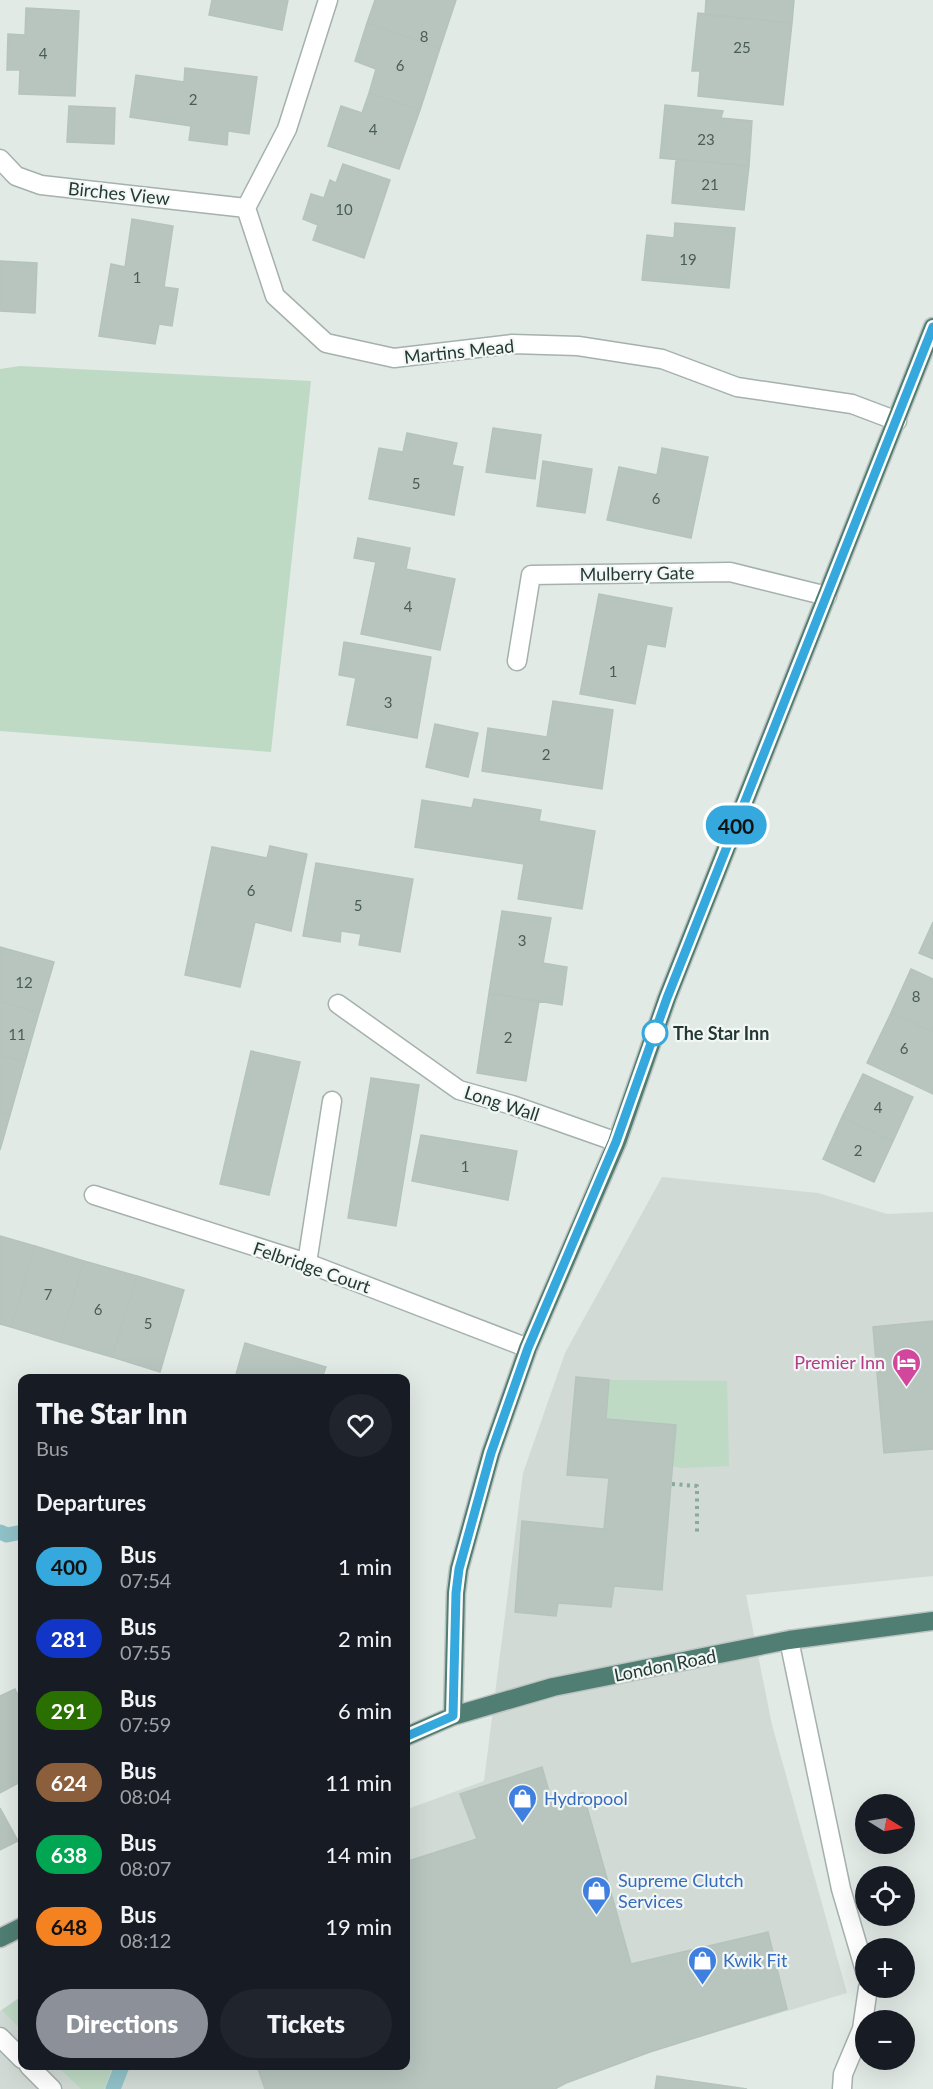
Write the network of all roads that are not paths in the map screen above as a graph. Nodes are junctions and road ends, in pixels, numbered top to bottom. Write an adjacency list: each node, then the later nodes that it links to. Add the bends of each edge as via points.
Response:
1 (328, 0): 3 (street, via 287,129)
2 (0, 159): 3 (street, Birches View, via 16,176 41,185)
3 (246, 208): 5 (street, Martins Mead, via 275,296 326,343 394,358 512,344 578,346 662,359 737,387 852,404)
4 (933, 327): 5 (highway)
5 (897, 421): 6 (highway)
6 (827, 596): 7 (street, Mulberry Gate, via 730,572 531,575); 10 (highway, via 667,998)
7 (517, 661)
8 (338, 1004): 10 (street, Long Wall, via 459,1090)
9 (332, 1101): 12 (street)
10 (616, 1142): 13 (highway)
11 (94, 1195): 12 (street, Felbridge Court)
12 (307, 1263): 13 (street, Felbridge Court)
13 (528, 1348): 16 (highway, via 491,1453 459,1569)
14 (933, 1621): 15 (highway, London Road)
15 (789, 1640): 16 (highway, London Road, via 553,1687); 20 (street, via 841,1889)
16 (453, 1716): 17 (highway, London Road)
17 (410, 1735)
18 (18, 1929): 19 (highway)
19 (0, 1938)
20 (855, 1938)
21 (867, 1998): 26 (street, via 862,2029 843,2074)
22 (0, 2037): 23 (street)
23 (18, 2055)
24 (33, 2070): 25 (street)
25 (52, 2089)
26 (842, 2089)

